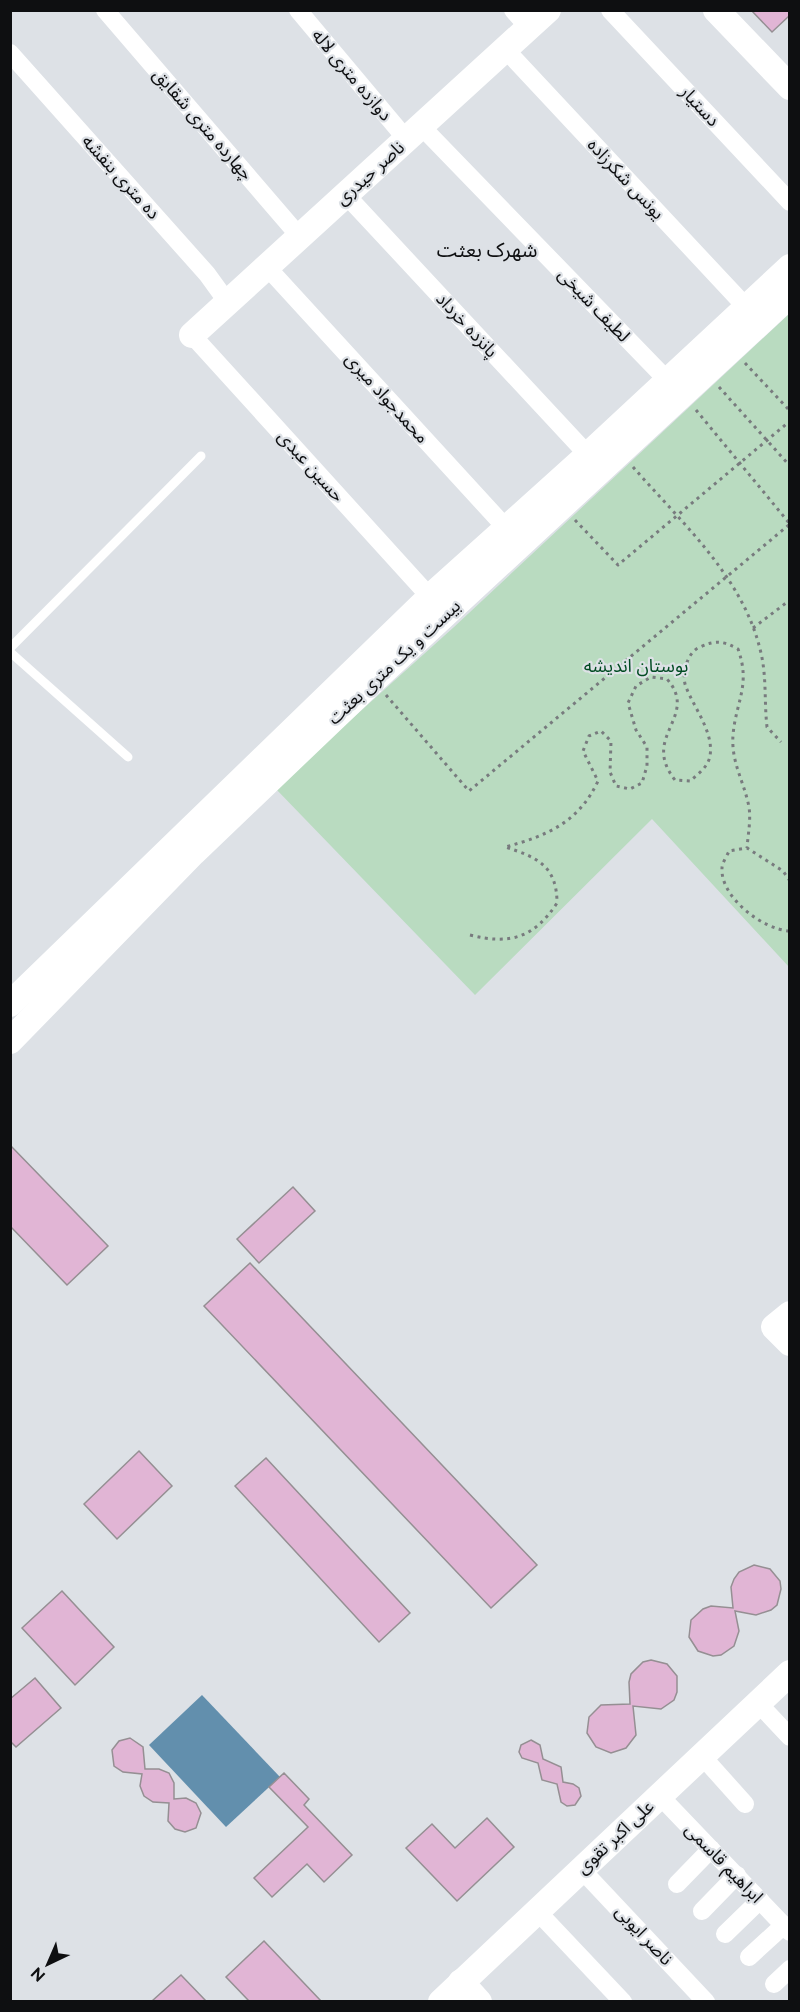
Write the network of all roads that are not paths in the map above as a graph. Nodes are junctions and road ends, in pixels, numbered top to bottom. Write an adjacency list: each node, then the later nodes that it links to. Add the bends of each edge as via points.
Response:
1 (105, 10): 13 (street, چهارده متری شقایق)
2 (298, 10): 10 (street, دوازده متری لاله)
3 (548, 10): 6 (street, ناصر حیدری)
4 (610, 10): 12 (street, دستیار)
5 (716, 10): 9 (street)
6 (521, 19): 7 (street, ناصر حیدری)
7 (505, 49): 10 (street, ناصر حیدری); 18 (street, یونس شکرزاده)
8 (10, 53): 17 (street, ده متری بنفشه, via 207,274)
9 (789, 87)
10 (414, 133): 11 (street, ناصر حیدری); 20 (street, لطیف شیخی)
11 (346, 195): 13 (street, ناصر حیدری); 21 (street, پانزده خرداد)
12 (789, 202)
13 (300, 237): 14 (street, ناصر حیدری)
14 (267, 267): 17 (street, ناصر حیدری); 23 (street, محمدجواد میری)
15 (789, 267): 18 (street, بیست و یک متری بعثت)
16 (789, 295): 20 (street, بیست و یک متری بعثت)
17 (228, 303): 19 (street, ناصر حیدری)
18 (747, 308): 20 (street, بیست و یک متری بعثت)
19 (192, 336): 24 (street, حسین عبدی)
20 (675, 388): 21 (street, بیست و یک متری بعثت); 28 (street, بیست و یک متری بعثت, via 193,853)
21 (588, 455): 23 (street, بیست و یک متری بعثت)
22 (201, 456): 25 (lane)
23 (507, 529): 24 (street, بیست و یک متری بعثت)
24 (430, 597): 27 (street, بیست و یک متری بعثت)
25 (10, 650): 26 (lane)
26 (128, 756)
27 (10, 1004)
28 (10, 1041)
29 (789, 1673): 30 (street, علی اکبر تقوی)
30 (758, 1702): 31 (street); 32 (street, علی اکبر تقوی)
31 (789, 1737)
32 (702, 1756): 33 (street, علی اکبر تقوی); 34 (street)
33 (659, 1795): 35 (street, ابراهیم قاسمی); 36 (street, علی اکبر تقوی)
34 (744, 1804)
35 (711, 1850): 37 (street, ابراهیم قاسمی); 38 (street)
36 (581, 1869): 40 (street, علی اکبر تقوی); 51 (street, ناصر ایوبی)
37 (737, 1875): 39 (street, ابراهیم قاسمی); 41 (street)
38 (677, 1884)
39 (760, 1900): 42 (street, ابراهیم قاسمی); 43 (street)
40 (537, 1911): 46 (street, علی اکبر تقوی); 50 (street)
41 (702, 1911)
42 (787, 1928): 44 (street)
43 (724, 1934)
44 (749, 1958)
45 (789, 1969): 47 (street)
46 (461, 1982): 48 (street, علی اکبر تقوی); 49 (street)
47 (774, 1984)
48 (441, 2001)
49 (479, 2001)
50 (623, 2001)
51 (706, 2001)

